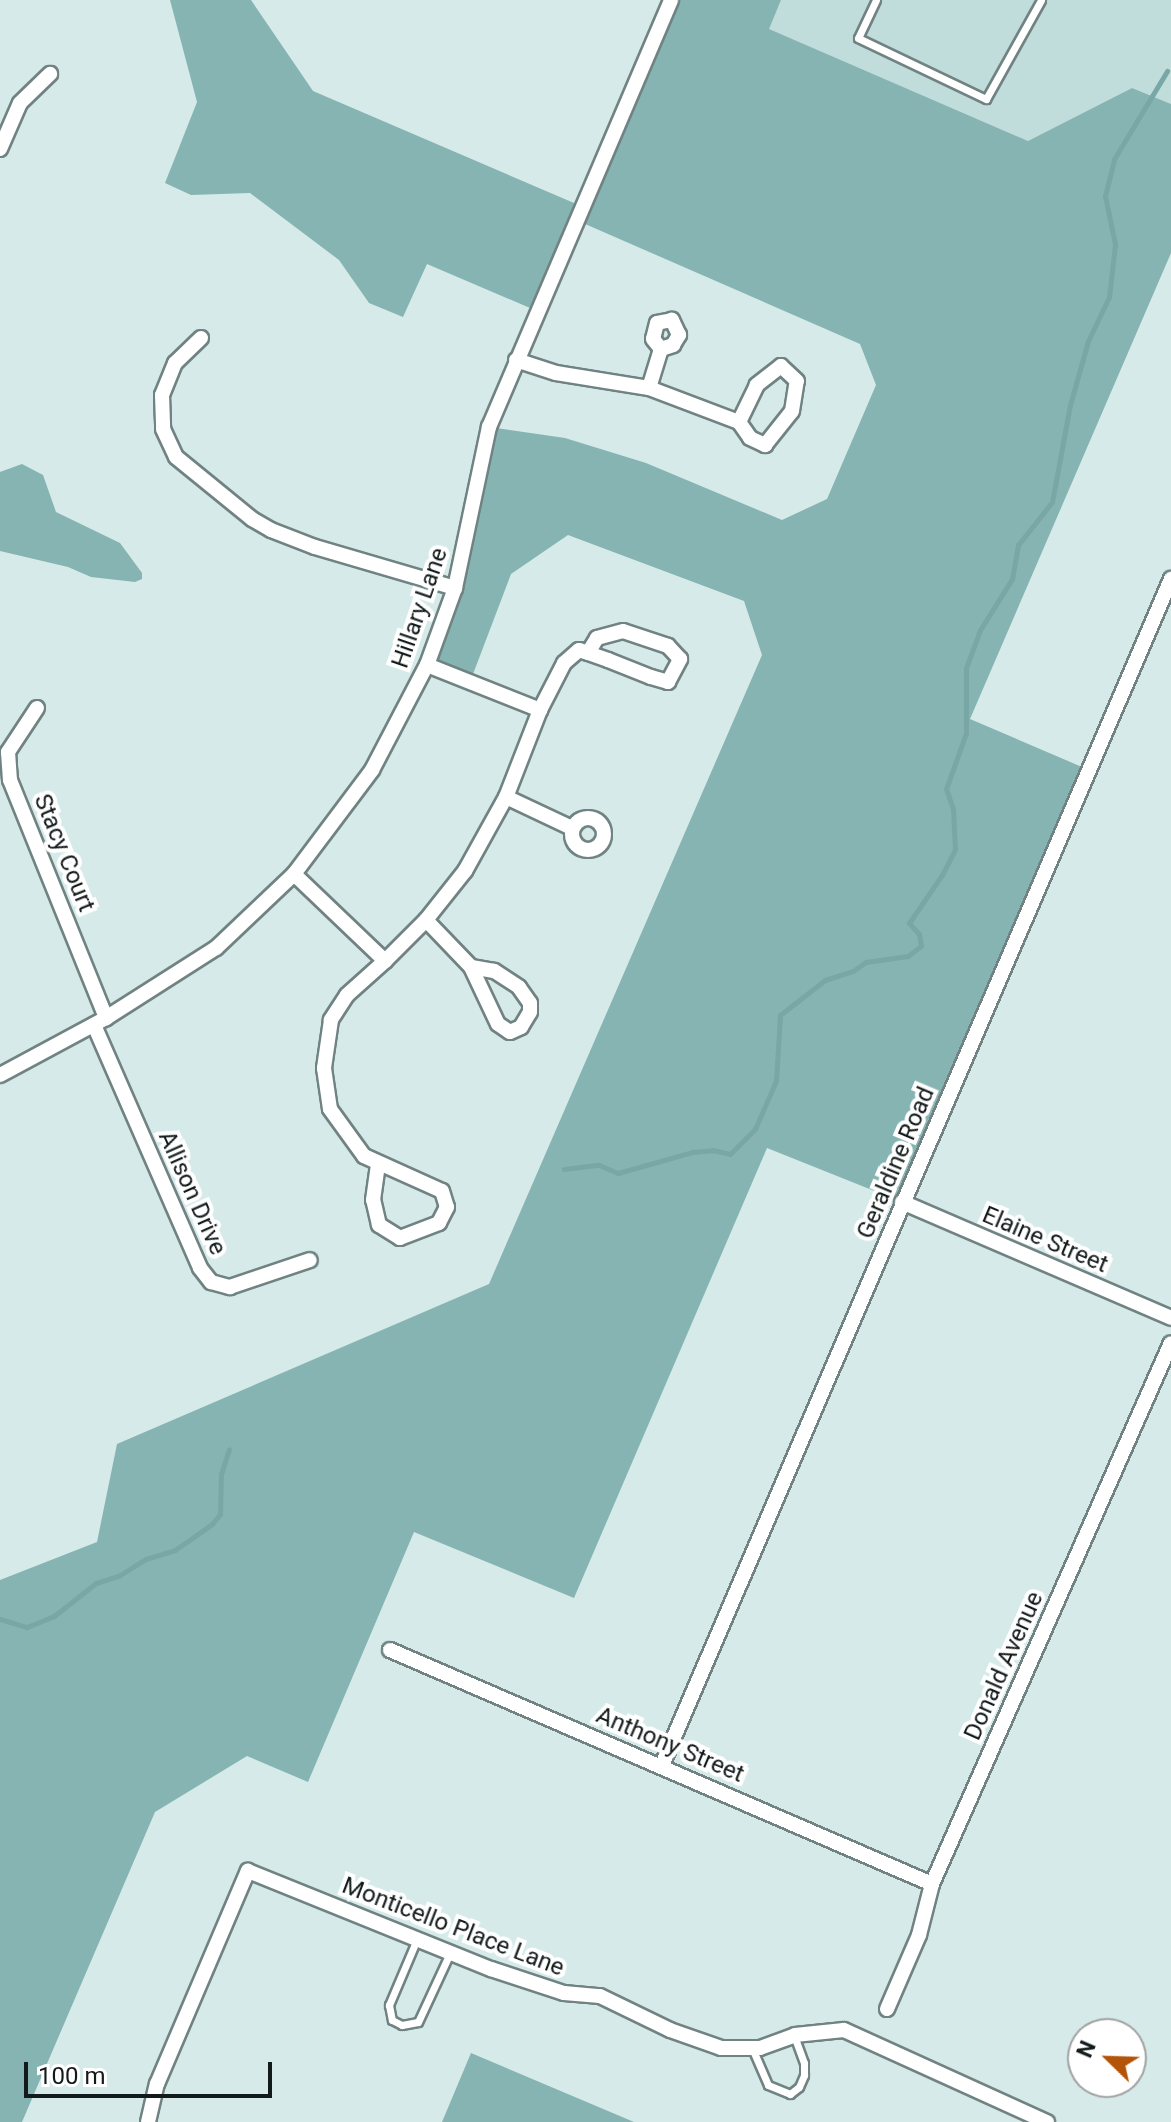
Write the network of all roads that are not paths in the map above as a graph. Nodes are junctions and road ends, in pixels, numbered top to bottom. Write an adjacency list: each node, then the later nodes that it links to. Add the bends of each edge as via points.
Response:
1 (671, 0): 8 (street, Hillary Lane)
2 (876, 0): 3 (lane, via 858,38 986,99)
3 (1041, 0)
4 (50, 74): 5 (street, via 20,103)
5 (0, 149)
6 (201, 338): 12 (street, via 175,363 162,395 163,429 176,457 252,519 279,533)
7 (661, 349): 9 (street)
8 (516, 360): 9 (street, via 556,373); 12 (street, Hillary Lane, via 489,427)
9 (649, 388): 10 (street)
10 (739, 422): 10 (street, via 750,438 765,445 792,411 797,381 781,366 757,385)
11 (1171, 579): 26 (street, Geraldine Road)
12 (455, 588): 14 (street, Hillary Lane)
13 (588, 653): 13 (street, via 597,638 623,631 668,646 680,659 668,682); 16 (street, via 579,650 564,663)
14 (427, 665): 16 (street); 19 (street, Hillary Lane, via 372,770)
15 (37, 708): 23 (street, Stacy Court, via 8,752 10,780)
16 (540, 710): 17 (street)
17 (506, 797): 18 (street); 20 (street, via 465,871)
18 (572, 828)
19 (294, 874): 21 (street); 23 (street, Hillary Lane, via 216,948)
20 (426, 920): 21 (street); 22 (street)
21 (385, 961): 25 (street, via 347,995 331,1020 324,1068 330,1109 353,1143)
22 (471, 967): 22 (street, via 498,1024 510,1032 521,1027 530,1003 519,987 505,976)
23 (100, 1022): 24 (street, Hillary Lane); 27 (street, Allison Drive, via 200,1268 211,1282 230,1287)
24 (0, 1075)
25 (378, 1164): 25 (street, via 373,1200 379,1225 400,1238 439,1223 447,1207 442,1191)
26 (902, 1202): 28 (street, Elaine Street); 31 (street, Geraldine Road)
27 (310, 1260)
28 (1171, 1318)
29 (1171, 1343): 32 (street, Donald Avenue)
30 (390, 1650): 31 (street, Anthony Street)
31 (662, 1765): 32 (street, Anthony Street)
32 (932, 1884): 35 (street, Donald Avenue, via 919,1935)
33 (417, 1939): 34 (street, Monticello Place Lane); 34 (lane, via 389,2005 392,2020 402,2025 418,2022); 38 (street, Monticello Place Lane, via 248,1871 157,2084)
34 (450, 1953): 37 (street, Monticello Place Lane, via 564,1993 600,1996 721,2048)
35 (887, 2009)
36 (794, 2036): 37 (street, Monticello Place Lane); 37 (lane, via 804,2075 790,2094 768,2085); 39 (street, Monticello Place Lane, via 844,2030)
37 (752, 2048)
38 (148, 2122)
39 (1047, 2122)

